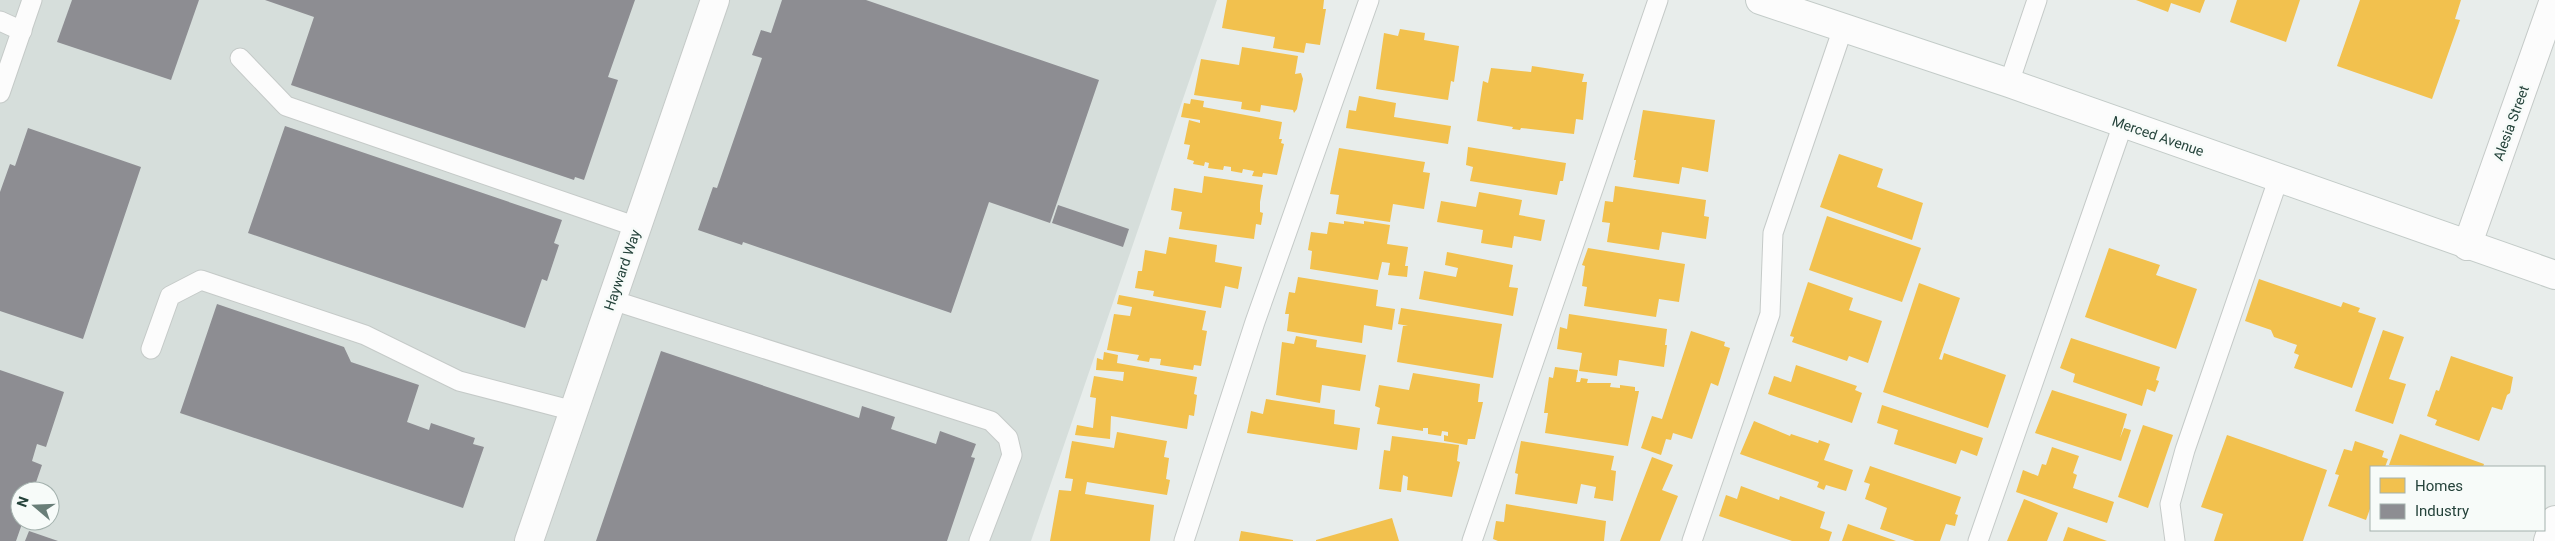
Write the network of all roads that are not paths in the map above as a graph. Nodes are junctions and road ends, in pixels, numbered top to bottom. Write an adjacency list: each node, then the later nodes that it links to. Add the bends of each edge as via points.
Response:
1 (32, 0): 10 (lane)
2 (715, 0): 16 (street, Hayward Way)
3 (1369, 0): 25 (lane, via 1255,322)
4 (1658, 0): 26 (lane)
5 (1760, 0): 9 (street, Merced Avenue)
6 (2037, 0): 12 (lane)
7 (2554, 0): 17 (street, Alesia Street)
8 (0, 21): 10 (lane)
9 (1843, 28): 12 (street, Merced Avenue); 27 (lane, via 1773,233 1770,314)
10 (22, 31): 13 (lane)
11 (240, 58): 16 (lane, via 286,106)
12 (2009, 83): 14 (street, Merced Avenue)
13 (0, 93)
14 (2123, 124): 15 (street, Merced Avenue); 28 (lane)
15 (2279, 177): 17 (street, Merced Avenue); 29 (lane, via 2185,450 2170,504)
16 (637, 227): 19 (street, Hayward Way)
17 (2467, 246): 18 (street, Merced Avenue)
18 (2555, 275)
19 (612, 300): 21 (street, Hayward Way); 24 (lane, via 991,421 1008,438 1012,455)
20 (151, 349): 21 (lane, via 170,296 201,280 365,334 459,381)
21 (574, 411): 23 (street, Hayward Way)
22 (2555, 520): 30 (street)
23 (529, 541)
24 (979, 541)
25 (1184, 541)
26 (1472, 541)
27 (1692, 541)
28 (1978, 541)
29 (2175, 541)
30 (2548, 541)

